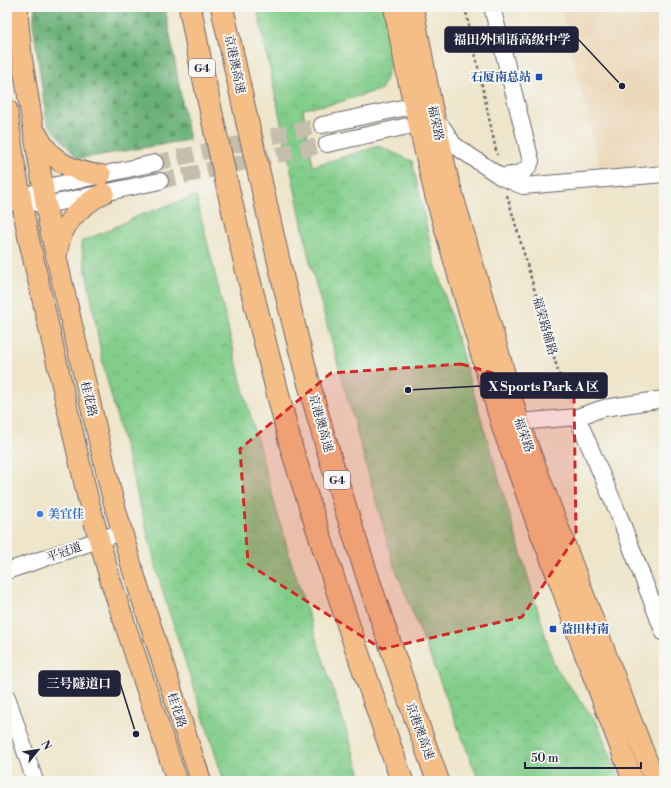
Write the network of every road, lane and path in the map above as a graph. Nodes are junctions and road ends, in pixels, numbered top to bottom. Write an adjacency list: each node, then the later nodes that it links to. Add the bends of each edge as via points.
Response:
1 (18, 7): 10 (main road, 桂花路, via 22,58)
2 (190, 7): 32 (highway, G4, bridge, via 246,267 292,450 354,643)
3 (222, 7): 33 (highway, 京港澳高速 / G4, bridge, via 277,256 316,409 403,684)
4 (394, 7): 9 (main road, 福荣路)
5 (413, 7): 9 (main road, 福荣路)
6 (466, 7): 15 (path, 福荣路辅路)
7 (492, 7): 15 (street, via 531,160 526,170)
8 (7, 109): 19 (main road, 桂花路)
9 (425, 113): 11 (street); 12 (street); 15 (street, via 443,128 454,145); 23 (main road, 福荣路, via 448,178); 34 (main road, 福荣路, via 435,195 502,427)
10 (33, 125): 17 (main road, via 50,153 72,169); 18 (main road, 桂花路)
11 (322, 125)
12 (327, 144)
13 (155, 163): 17 (street)
14 (664, 174): 15 (street, via 523,186)
15 (501, 177): 22 (path, 福荣路辅路, via 562,385)
16 (160, 181): 17 (street)
17 (103, 184): 18 (street); 20 (main road, via 64,230 58,242)
18 (45, 197): 19 (street); 20 (main road, 桂花路)
19 (14, 202): 25 (main road, 桂花路, via 28,236)
20 (57, 258): 24 (main road, 桂花路)
21 (664, 399): 22 (street, via 604,408)
22 (577, 417): 23 (street); 27 (street, via 618,513)
23 (520, 422): 35 (main road, 福荣路)
24 (122, 532): 25 (street, 平冠道); 31 (main road, 桂花路)
25 (100, 540): 26 (street, 平冠道); 30 (main road, 桂花路, via 110,579)
26 (7, 571)
27 (664, 633)
28 (7, 696): 29 (street)
29 (35, 781)
30 (177, 781)
31 (201, 781)
32 (402, 781)
33 (438, 781)
34 (633, 781)
35 (655, 781)

